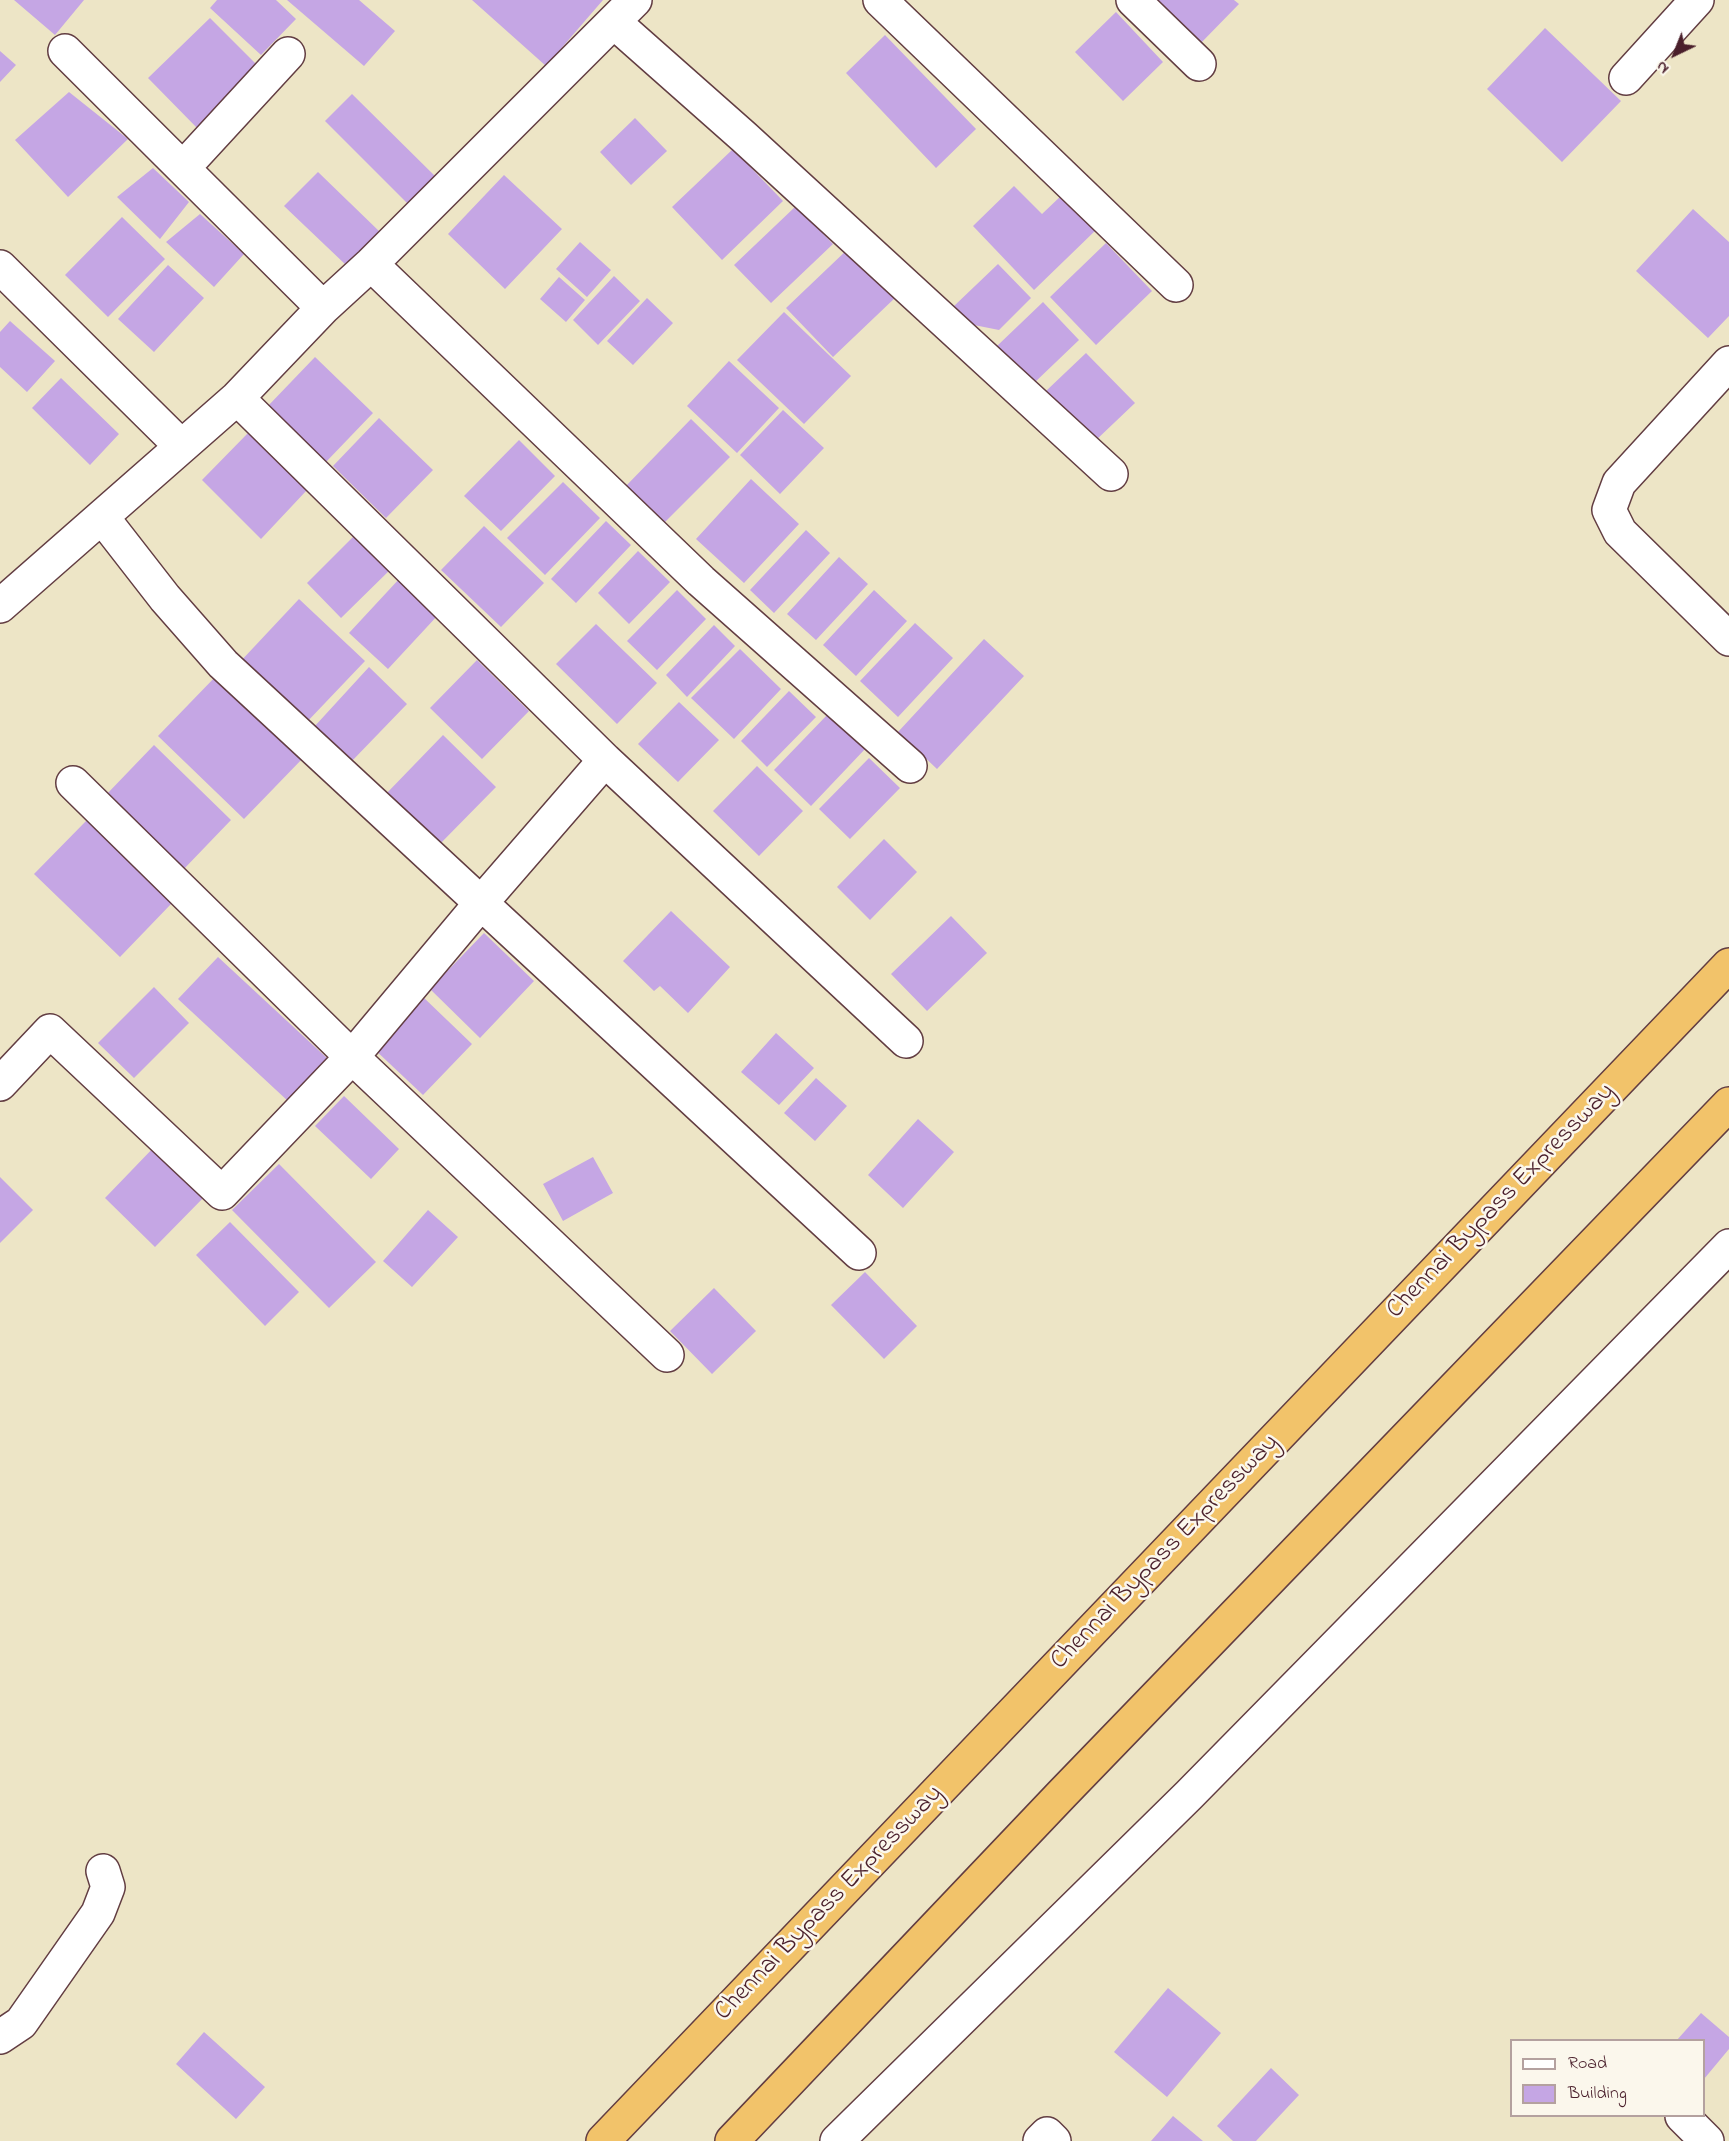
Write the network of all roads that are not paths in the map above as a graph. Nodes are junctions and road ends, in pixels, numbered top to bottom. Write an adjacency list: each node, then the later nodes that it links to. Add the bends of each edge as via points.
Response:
1 (880, 0): 12 (street)
2 (1133, 0): 7 (street)
3 (1697, 0): 8 (street)
4 (624, 11): 10 (street); 17 (street, via 744,137)
5 (65, 51): 9 (street)
6 (288, 54): 9 (street)
7 (1199, 64)
8 (1626, 78)
9 (183, 168): 13 (street)
10 (371, 264): 13 (street); 22 (street, via 701,581)
11 (0, 267): 16 (street)
12 (1176, 285)
13 (323, 308): 15 (street)
14 (1729, 363): 20 (street, via 1619,483 1609,510 1620,532)
15 (237, 398): 16 (street); 21 (street)
16 (181, 446): 18 (street)
17 (1111, 474)
18 (102, 517): 19 (street); 24 (street, via 223,664)
19 (0, 606)
20 (1729, 639)
21 (605, 760): 24 (street); 26 (street)
22 (910, 766)
23 (73, 783): 27 (street)
24 (481, 903): 27 (street); 31 (street)
25 (1729, 965): 36 (highway, Chennai Bypass Expressway)
26 (906, 1041)
27 (352, 1057): 28 (street, via 222,1193 50,1032); 32 (street)
28 (0, 1084)
29 (1729, 1104): 37 (highway)
30 (1729, 1246): 38 (street, via 1189,1795)
31 (860, 1253)
32 (667, 1355)
33 (102, 1871): 34 (street, via 108,1887 98,1913 21,2023)
34 (0, 2037)
35 (1684, 2117): 39 (street)
36 (603, 2141)
37 (732, 2141)
38 (837, 2141)
39 (1707, 2141)

